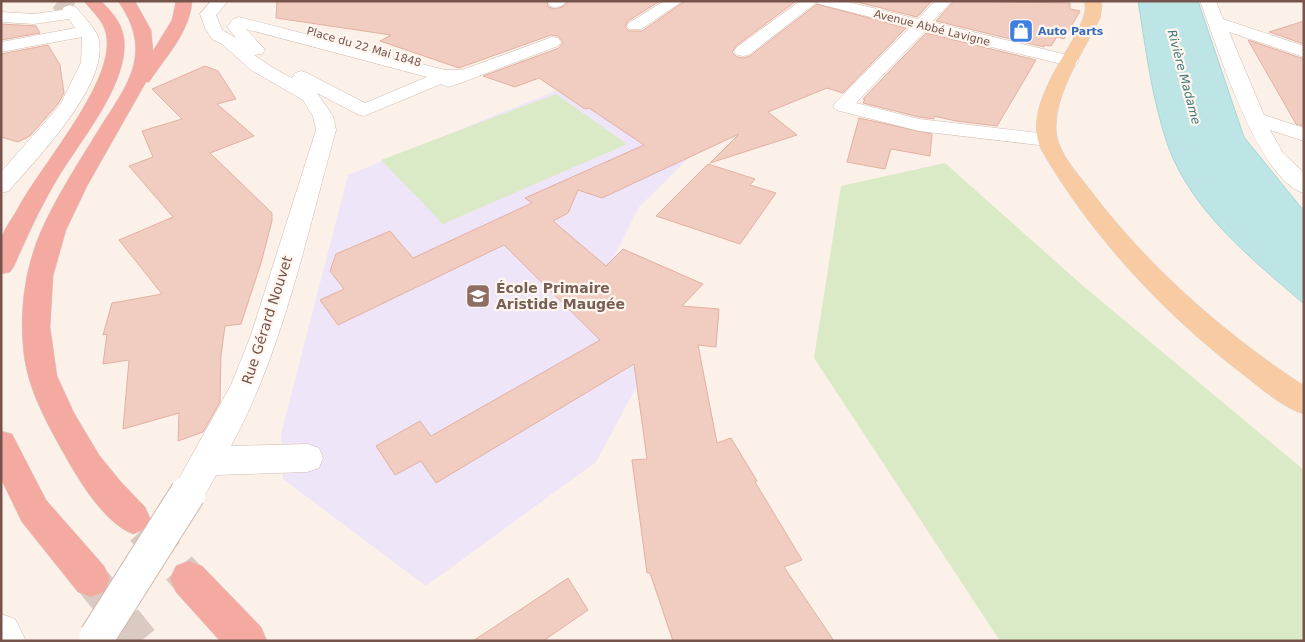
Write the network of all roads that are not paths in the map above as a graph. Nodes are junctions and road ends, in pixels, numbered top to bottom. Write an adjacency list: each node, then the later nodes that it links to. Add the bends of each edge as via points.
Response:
1 (92, 1): 32 (highway, via 105,12 115,37 116,53 104,87 50,172)
2 (126, 1): 24 (highway, via 141,22 144,48 143,66)
3 (184, 1): 24 (highway, via 173,32)
4 (675, 1): 14 (street)
5 (810, 1): 18 (street)
6 (824, 1): 13 (street, Avenue Abbé Lavigne)
7 (944, 1): 13 (street)
8 (1092, 1): 20 (main road, via 1092,18)
9 (1208, 1): 12 (street)
10 (1, 17): 15 (street, via 34,19 71,12)
11 (233, 19): 11 (street, Place du 22 Mai 1848, via 211,24 208,14); 21 (street, Place du 22 Mai 1848, via 279,24); 22 (street, Place du 22 Mai 1848); 23 (street, via 262,64)
12 (1217, 22): 19 (street); 26 (street)
13 (920, 25): 20 (street, Avenue Abbé Lavigne); 29 (street, via 843,106 919,125)
14 (635, 26)
15 (84, 31): 17 (street); 30 (street, via 90,37 90,62 69,107)
16 (552, 42): 21 (street)
17 (1, 47)
18 (744, 51)
19 (1304, 52)
20 (1070, 61): 29 (main road, via 1051,99)
21 (464, 75): 22 (street, Place du 22 Mai 1848); 27 (street)
22 (445, 76): 25 (street, Place du 22 Mai 1848)
23 (320, 93): 25 (street); 27 (street)
24 (128, 100): 39 (highway, via 90,162 48,245 40,278 35,333 42,377 60,417 84,461)
25 (364, 110): 27 (street, Place du 22 Mai 1848)
26 (1254, 118): 28 (street); 31 (street, via 1275,157)
27 (326, 130): 38 (street, Rue Gérard Nouvet, via 262,343 232,416)
28 (1304, 136)
29 (1047, 140): 33 (main road, via 1092,210 1130,256 1206,330)
30 (1, 186)
31 (1304, 186)
32 (1, 266)
33 (1264, 376): 34 (main road); 35 (main road)
34 (1304, 386)
35 (1304, 402)
36 (1, 444): 40 (highway, via 34,511)
37 (307, 458): 38 (street)
38 (206, 461): 43 (street, Rue Gérard Nouvet, bridge)
39 (133, 518)
40 (91, 579)
41 (190, 579): 45 (highway)
42 (1, 633): 44 (street)
43 (95, 639)
44 (6, 641)
45 (247, 641)

